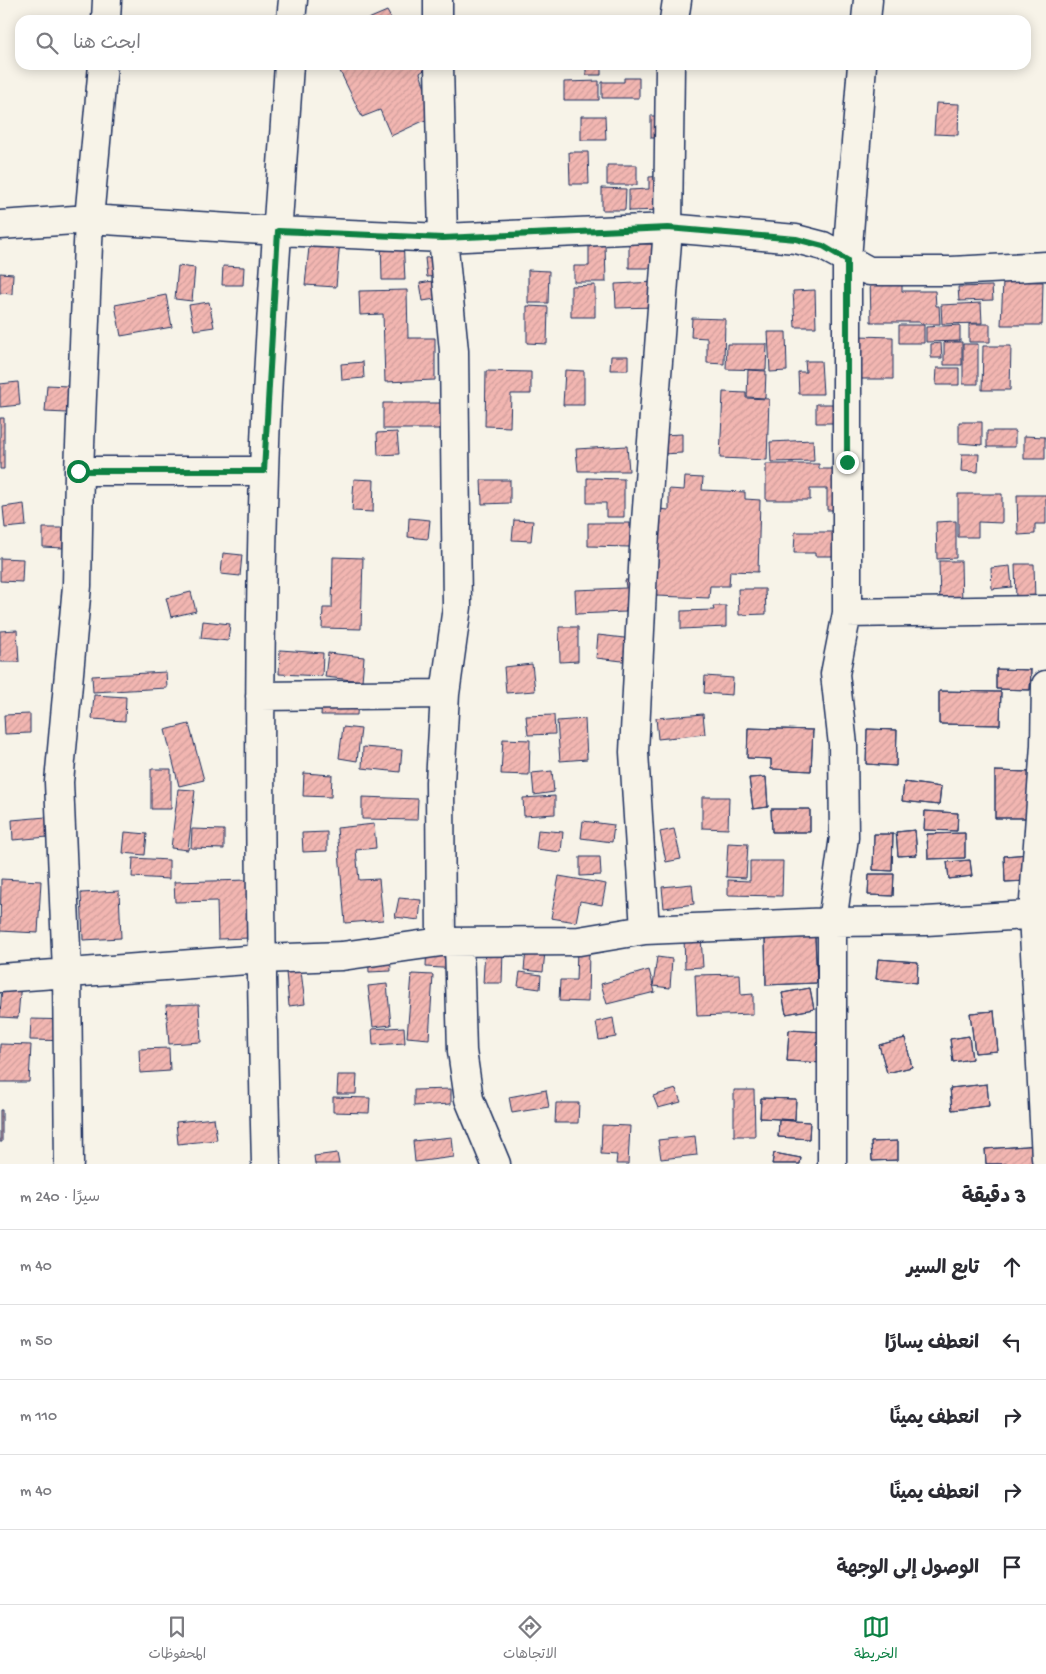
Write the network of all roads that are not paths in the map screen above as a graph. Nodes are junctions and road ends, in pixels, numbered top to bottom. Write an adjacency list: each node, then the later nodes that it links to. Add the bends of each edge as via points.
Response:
1 (107, 0): 6 (street)
2 (293, 0): 7 (street)
3 (438, 0): 8 (street)
4 (677, 0): 9 (street)
5 (868, 0): 10 (street)
6 (106, 15)
7 (292, 15)
8 (438, 15)
9 (675, 15)
10 (866, 15)
11 (103, 70): 16 (street)
12 (288, 70): 19 (street)
13 (439, 70): 20 (street)
14 (670, 70): 18 (street)
15 (862, 70): 21 (street)
16 (89, 219): 17 (street); 19 (street); 23 (street)
17 (0, 225)
18 (668, 228): 20 (street); 21 (street, via 796,239 823,246); 32 (street, via 644,548 634,752)
19 (278, 231): 20 (street); 24 (street)
20 (443, 238): 28 (street, via 454,351 457,607)
21 (847, 260): 22 (street, via 869,271); 26 (street)
22 (1046, 266)
23 (78, 471): 24 (street); 35 (street, via 77,586 59,782)
24 (264, 471): 29 (street)
25 (1046, 610): 26 (street)
26 (847, 613): 31 (street, via 835,674 843,746 844,837)
27 (1046, 685): 30 (street)
28 (445, 694): 29 (street); 33 (street, via 440,782)
29 (260, 696): 34 (street)
30 (1040, 915): 31 (street); 37 (street)
31 (832, 922): 32 (street); 41 (street)
32 (645, 930): 33 (street, via 579,941)
33 (450, 942): 34 (street, via 342,956); 40 (street, via 468,1099)
34 (261, 958): 35 (street); 39 (street)
35 (67, 972): 36 (street); 38 (street)
36 (0, 978)
37 (1046, 1158)
38 (69, 1164)
39 (266, 1164)
40 (496, 1164)
41 (832, 1164)

